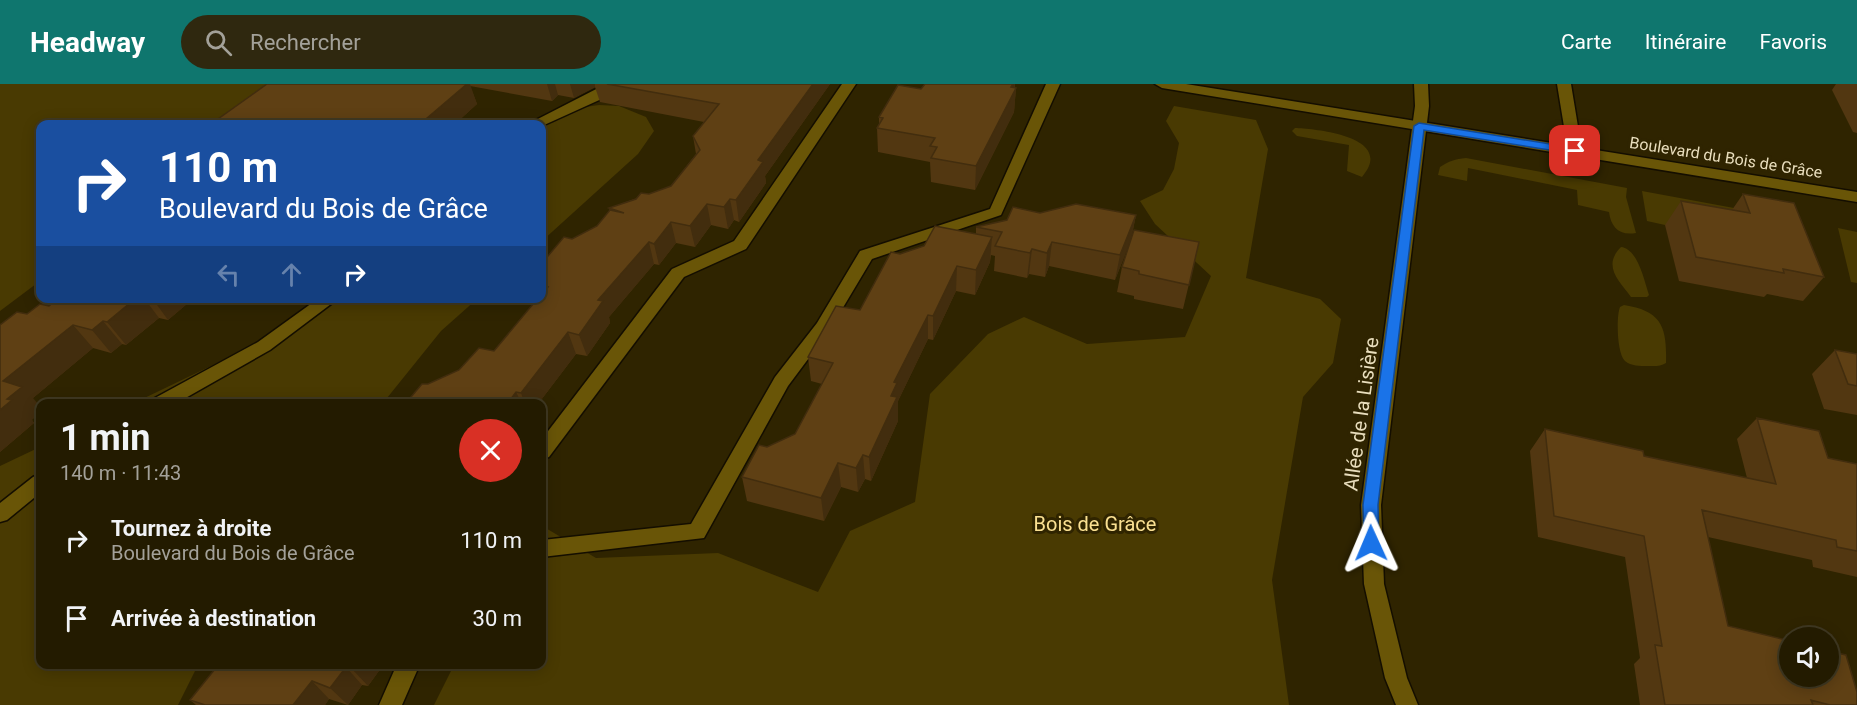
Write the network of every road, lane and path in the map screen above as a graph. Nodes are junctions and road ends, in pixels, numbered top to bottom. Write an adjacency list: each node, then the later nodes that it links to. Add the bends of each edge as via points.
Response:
1 (615, 84): 7 (street)
2 (849, 84): 13 (street, via 740,244 678,273)
3 (1053, 84): 16 (street, via 1023,147 1004,206 866,255 823,327 781,381 697,531)
4 (1162, 84): 8 (street, Boulevard du Bois de Grâce)
5 (1421, 84): 8 (street, Allée de la Lisière)
6 (1564, 84): 9 (street)
7 (544, 120)
8 (1419, 126): 9 (street, Boulevard du Bois de Grâce); 19 (street, Allée de la Lisière, via 1371,505 1374,584 1396,678)
9 (1575, 151): 10 (street, Boulevard du Bois de Grâce)
10 (1857, 197)
11 (324, 303): 12 (street, via 264,346)
12 (168, 399)
13 (546, 447)
14 (36, 485): 15 (street)
15 (0, 514)
16 (546, 549)
17 (407, 669): 18 (street)
18 (390, 705)
19 (1407, 705)

